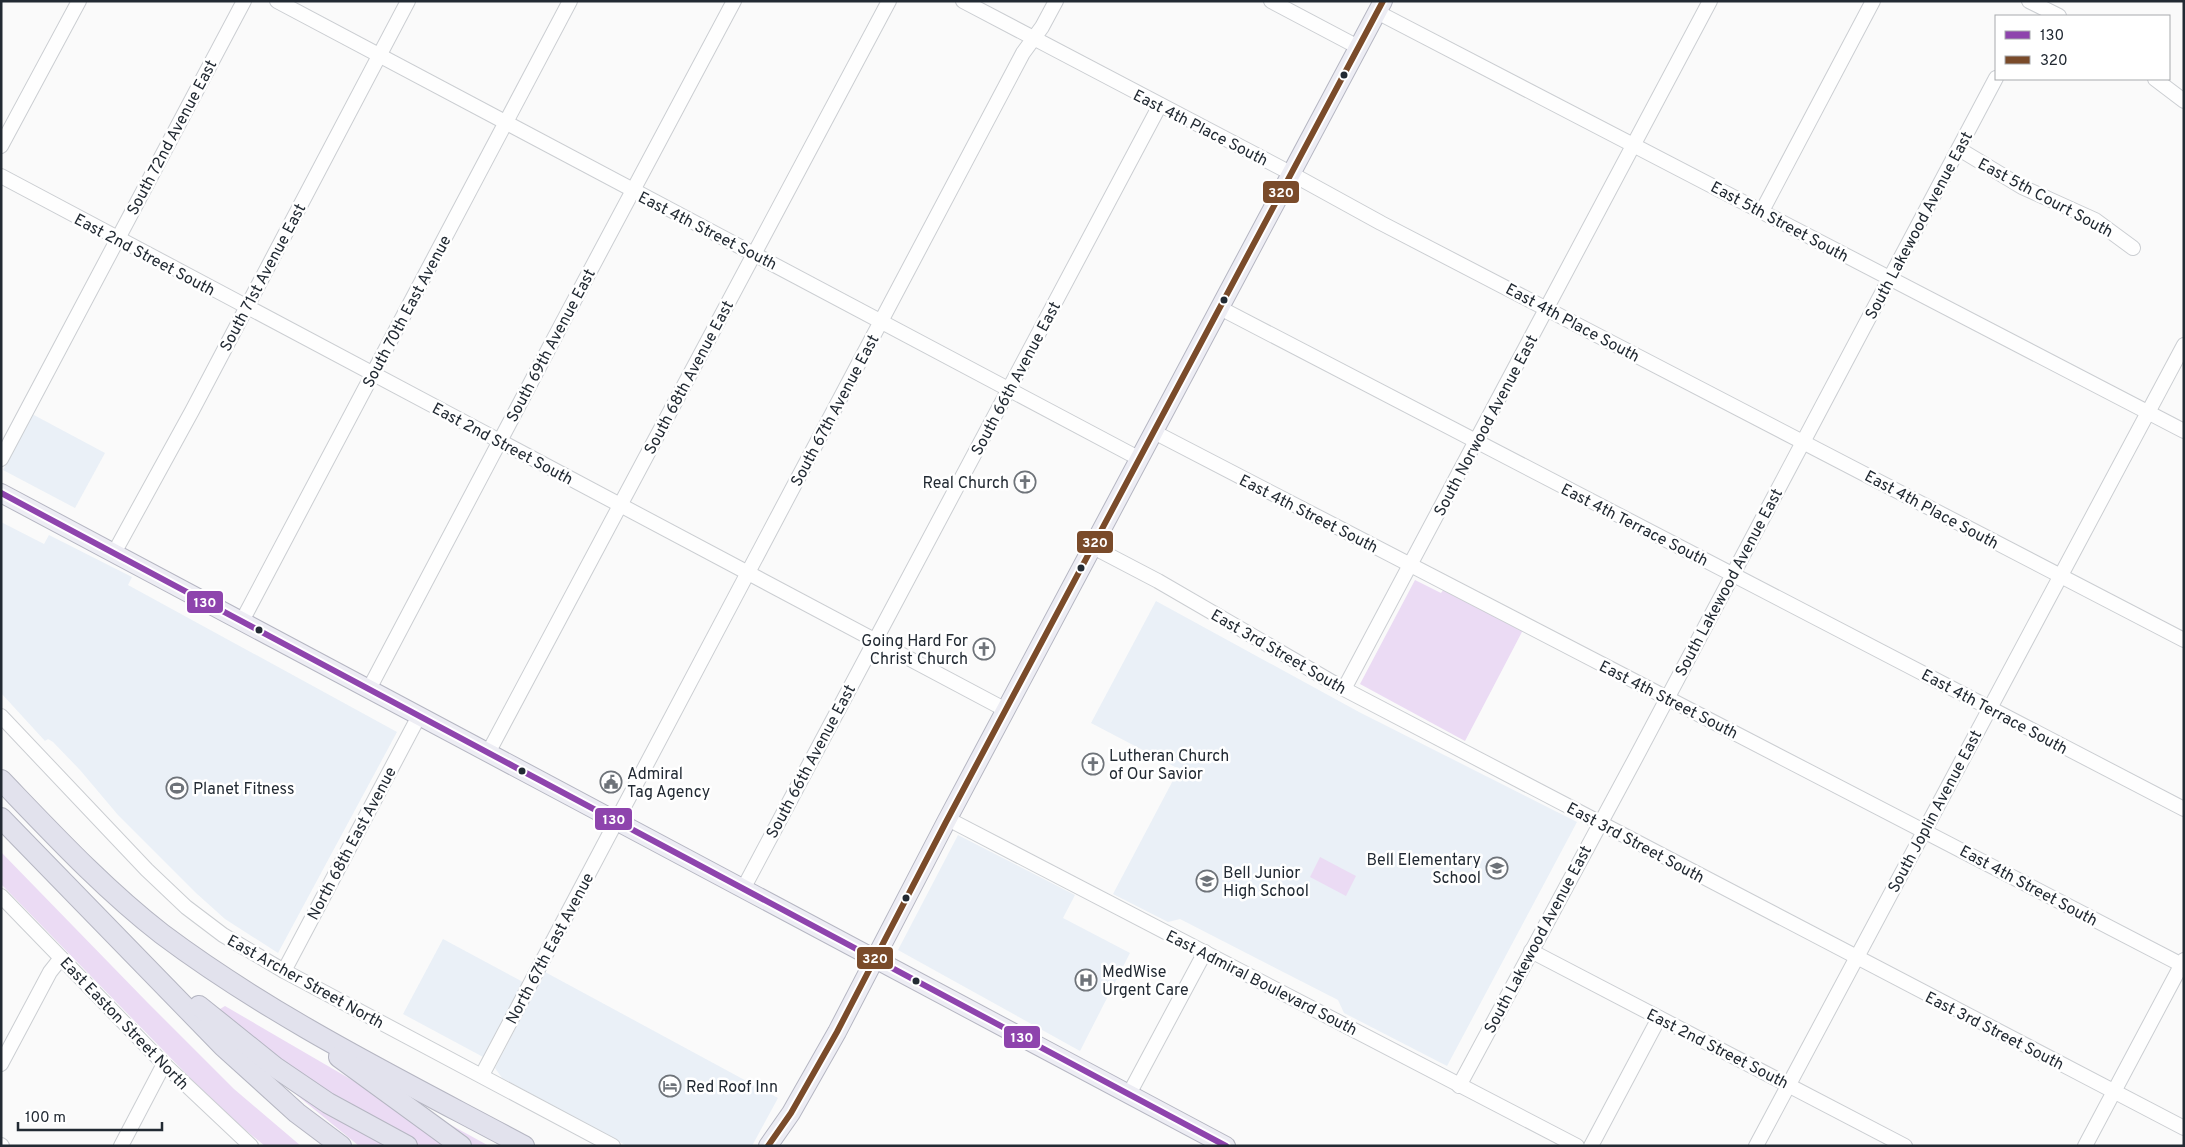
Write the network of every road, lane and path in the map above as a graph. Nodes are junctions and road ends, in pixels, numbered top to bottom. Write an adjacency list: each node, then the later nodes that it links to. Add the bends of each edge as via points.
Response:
1 (78, 1): 25 (street)
2 (244, 1): 31 (street, South 72nd Avenue East)
3 (277, 1): 18 (street, East 4th Street South)
4 (408, 1): 18 (street, South 71st Avenue East)
5 (570, 1): 23 (street, South 70th East Avenue)
6 (734, 1): 29 (street, South 69th Avenue East)
7 (889, 1): 33 (street, South 68th Avenue East)
8 (963, 1): 16 (street, East 4th Place South)
9 (1056, 1): 16 (street, South 67th Avenue East)
10 (1271, 1): 17 (street)
11 (1710, 1): 24 (street, South Norwood Avenue East)
12 (1873, 1): 30 (street)
13 (1380, 6): 17 (main road); 24 (street, East 5th Street South)
14 (2033, 6): 15 (street)
15 (2056, 15)
16 (1034, 39): 22 (street, East 4th Place South); 38 (street, South 67th Avenue East, via 1023,53)
17 (1358, 47): 27 (main road)
18 (379, 56): 23 (street, East 4th Street South); 35 (street, South 71st Avenue East)
19 (1995, 80): 26 (street, South Lakewood Avenue East)
20 (2156, 80): 21 (street)
21 (2184, 101)
22 (1160, 105): 27 (street, East 4th Place South); 41 (street, South 66th Avenue East)
23 (506, 122): 29 (street, East 4th Street South); 40 (street, South 70th East Avenue)
24 (1634, 145): 30 (street, East 5th Street South); 37 (street, South Norwood Avenue East)
25 (1, 146)
26 (1958, 149): 32 (street, East 5th Court South, via 2022,187 2095,220); 34 (street, South Lakewood Avenue East)
27 (1291, 174): 36 (main road); 37 (street, East 4th Place South)
28 (1, 176): 31 (street, East 2nd Street South)
29 (634, 191): 33 (street, East 4th Street South); 45 (street, South 69th Avenue East, via 564,316)
30 (1762, 211): 34 (street, East 5th Street South)
31 (117, 239): 35 (street, East 2nd Street South); 48 (street, South 72nd Avenue East)
32 (2133, 248)
33 (754, 254): 38 (street, East 4th Street South); 51 (street, South 68th Avenue East)
34 (1889, 278): 42 (street, East 5th Street South); 47 (street, South Lakewood Avenue East)
35 (245, 307): 40 (street, East 2nd Street South); 53 (street, South 71st Avenue East)
36 (1220, 308): 44 (main road); 46 (street, East 4th Terrace South)
37 (1547, 308): 46 (street, South Norwood Avenue East); 47 (street, East 4th Place South)
38 (881, 321): 41 (street, East 4th Street South); 55 (street, South 67th Avenue East)
39 (2184, 345): 42 (street, South Joplin Avenue East)
40 (373, 373): 45 (street, East 2nd Street South); 58 (street, South 70th East Avenue)
41 (1009, 389): 49 (street, East 4th Street South); 59 (street, South 66th Avenue East)
42 (2147, 412): 43 (street, East 5th Street South); 57 (street, South Joplin Avenue East)
43 (2184, 431)
44 (1154, 432): 49 (main road); 54 (street, East 4th Street South)
45 (500, 441): 51 (street, East 2nd Street South); 61 (street, South 69th Avenue East)
46 (1476, 441): 54 (street, South Norwood Avenue East); 56 (street, East 4th Terrace South)
47 (1803, 442): 56 (street, South Lakewood Avenue East); 57 (street, East 4th Place South)
48 (1, 459)
49 (1140, 459): 52 (main road)
50 (1, 493): 53 (main road)
51 (620, 505): 55 (street, East 2nd Street South); 68 (street, South 68th Avenue East)
52 (1093, 546): 62 (street, East 3rd Street South); 65 (main road)
53 (114, 552): 58 (main road)
54 (1410, 564): 62 (street, South Norwood Avenue East); 63 (street, East 4th Street South)
55 (747, 572): 59 (street, East 2nd Street South); 73 (street, South 67th Avenue East)
56 (1732, 574): 63 (street, South Lakewood Avenue East); 64 (street, East 4th Terrace South)
57 (2059, 576): 60 (street, East 4th Place South); 64 (street, South Joplin Avenue East)
58 (242, 621): 61 (main road)
59 (875, 640): 65 (street, East 2nd Street South); 76 (street, South 66th Avenue East)
60 (2184, 640)
61 (369, 689): 67 (main road)
62 (1344, 689): 74 (street, East 3rd Street South)
63 (1666, 698): 74 (street, South Lakewood Avenue East); 75 (street, East 4th Street South)
64 (1989, 708): 70 (street, East 4th Terrace South); 75 (street, South Joplin Avenue East)
65 (1006, 710): 72 (main road)
66 (1, 716): 85 (street, East Archer Street North, via 165,888 223,935)
67 (419, 716): 68 (main road); 85 (street, North 68th East Avenue)
68 (488, 753): 73 (main road)
69 (1, 780): 86 (highway, via 128,906 162,934)
70 (2184, 809)
71 (1, 818): 83 (highway)
72 (948, 818): 79 (street, East Admiral Boulevard South); 81 (main road)
73 (616, 821): 76 (main road); 90 (street, North 67th East Avenue)
74 (1600, 822): 78 (street, South Lakewood Avenue East); 82 (street, East 3rd Street South)
75 (1924, 830): 82 (street, South Joplin Avenue East); 84 (street, East 4th Street South)
76 (743, 888): 81 (main road)
77 (1, 896): 80 (street, East Easton Street North)
78 (1531, 951): 87 (street, East 2nd Street South); 92 (street, South Lakewood Avenue East)
79 (1205, 952): 92 (street, East Admiral Boulevard South); 94 (street)
80 (61, 958): 88 (street, via 50,972); 89 (street, East Easton Street North)
81 (876, 958): 94 (main road); 95 (main road)
82 (1856, 958): 91 (street, South Joplin Avenue East); 93 (street, East 3rd Street South)
83 (143, 964): 99 (highway, via 256,1077); 100 (highway, via 275,1067 328,1103)
84 (2183, 964): 93 (street)
85 (284, 971): 90 (street, East Archer Street North)
86 (277, 1011): 101 (highway); 102 (highway)
87 (1659, 1018): 91 (street, East 2nd Street South); 108 (street)
88 (1, 1064)
89 (164, 1064): 97 (street); 98 (street, East Easton Street North)
90 (482, 1075): 103 (street, East Archer Street North)
91 (1788, 1085): 109 (street, South Joplin Avenue East); 110 (street, East 2nd Street South)
92 (1459, 1086): 107 (street, East Admiral Boulevard South)
93 (2113, 1092): 96 (street, East 3rd Street South); 111 (street)
94 (1129, 1094): 106 (main road)
95 (791, 1113): 104 (main road); 105 (main road)
96 (2184, 1128)
97 (120, 1146)
98 (251, 1146)
99 (341, 1146)
100 (406, 1146)
101 (461, 1146)
102 (524, 1146)
103 (613, 1146)
104 (768, 1146)
105 (779, 1146)
106 (1226, 1146)
107 (1577, 1146)
108 (1592, 1146)
109 (1756, 1146)
110 (1905, 1146)
111 (2085, 1146)

